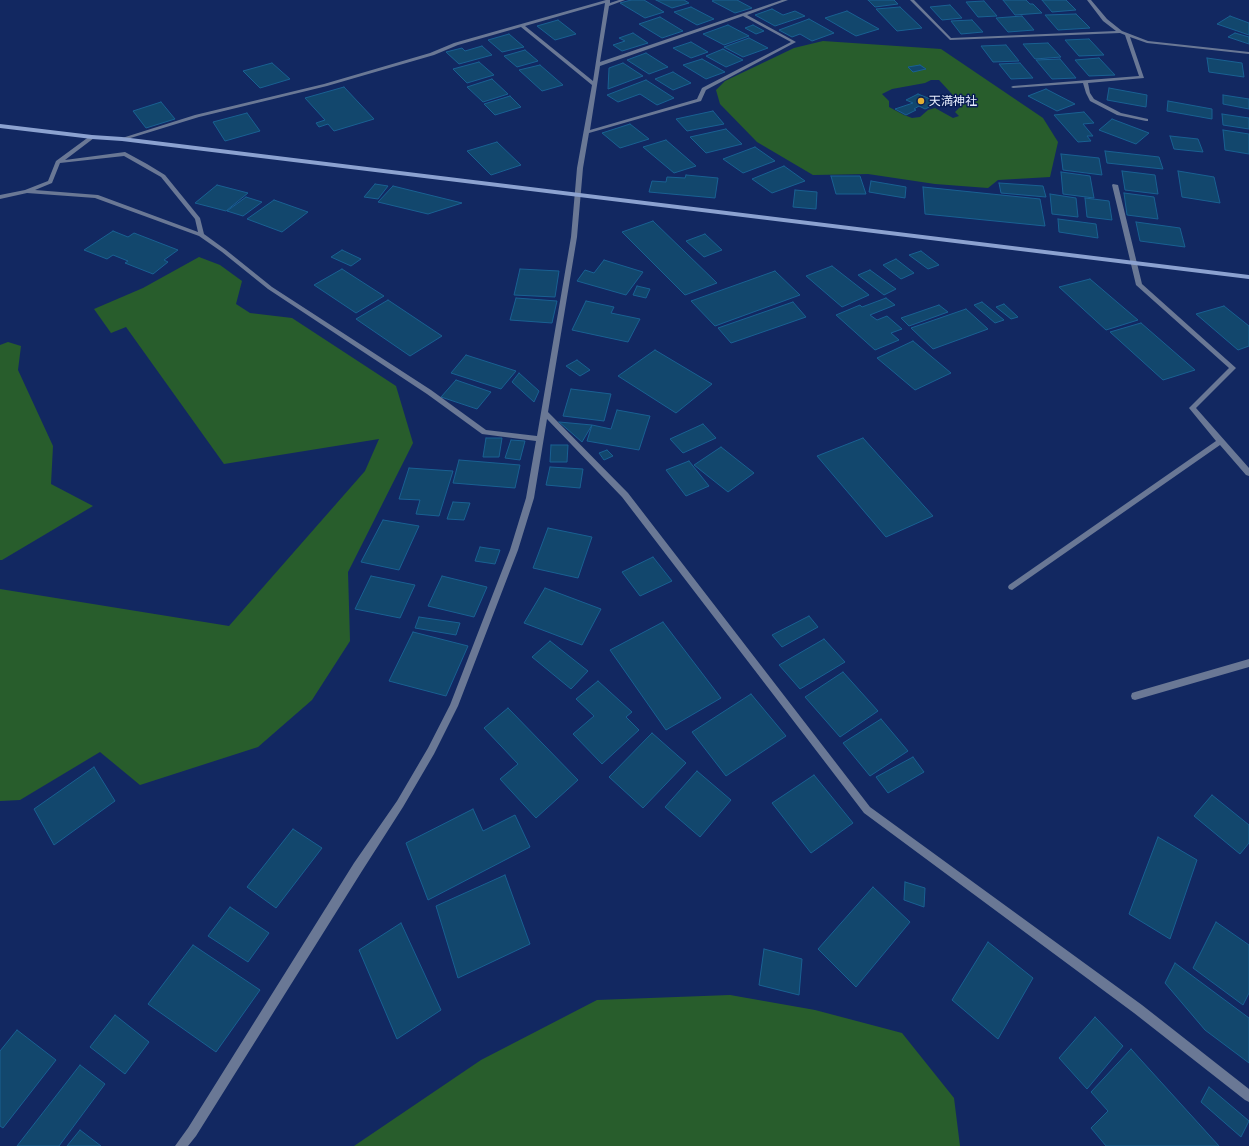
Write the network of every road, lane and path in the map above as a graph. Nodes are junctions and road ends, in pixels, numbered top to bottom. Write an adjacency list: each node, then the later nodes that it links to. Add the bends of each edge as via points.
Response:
1 (623, 0): 5 (street)
2 (786, 0): 6 (street)
3 (912, 0): 8 (street, via 950,40)
4 (1090, 0): 8 (street, via 1104,20)
5 (608, 2): 7 (street); 11 (street)
6 (744, 15): 11 (street); 17 (street, via 794,42 704,89 699,100)
7 (522, 26): 13 (street); 19 (street, via 325,85 197,116)
8 (1120, 32): 9 (street)
9 (1127, 35): 10 (street, via 1147,42); 12 (street, via 1142,78)
10 (1249, 53)
11 (597, 65): 13 (street)
12 (1085, 81): 14 (street); 15 (street, via 1092,100 1119,114)
13 (595, 85): 17 (street)
14 (1013, 86)
15 (1146, 120)
16 (0, 126): 18 (street)
17 (587, 132): 23 (street)
18 (92, 137): 19 (street); 20 (street)
19 (122, 139): 23 (street)
20 (58, 162): 22 (street, via 50,182); 25 (street, via 125,154 163,176 198,219)
21 (1115, 185): 26 (street)
22 (27, 191): 24 (street); 25 (street, via 96,196)
23 (577, 196): 26 (street); 28 (street, via 574,237)
24 (0, 198)
25 (201, 235): 29 (street, via 270,288 429,392 484,432)
26 (1133, 264): 27 (street); 30 (street, via 1139,285 1233,368 1192,408)
27 (1249, 277)
28 (544, 412): 29 (street); 35 (street, via 625,495 867,810 1131,1004)
29 (540, 439): 36 (street, via 530,498 514,550 454,706 400,804)
30 (1221, 441): 31 (street); 32 (street)
31 (1249, 473)
32 (1012, 587)
33 (1249, 663): 34 (street)
34 (1135, 696)
35 (1249, 1096)
36 (181, 1146)

